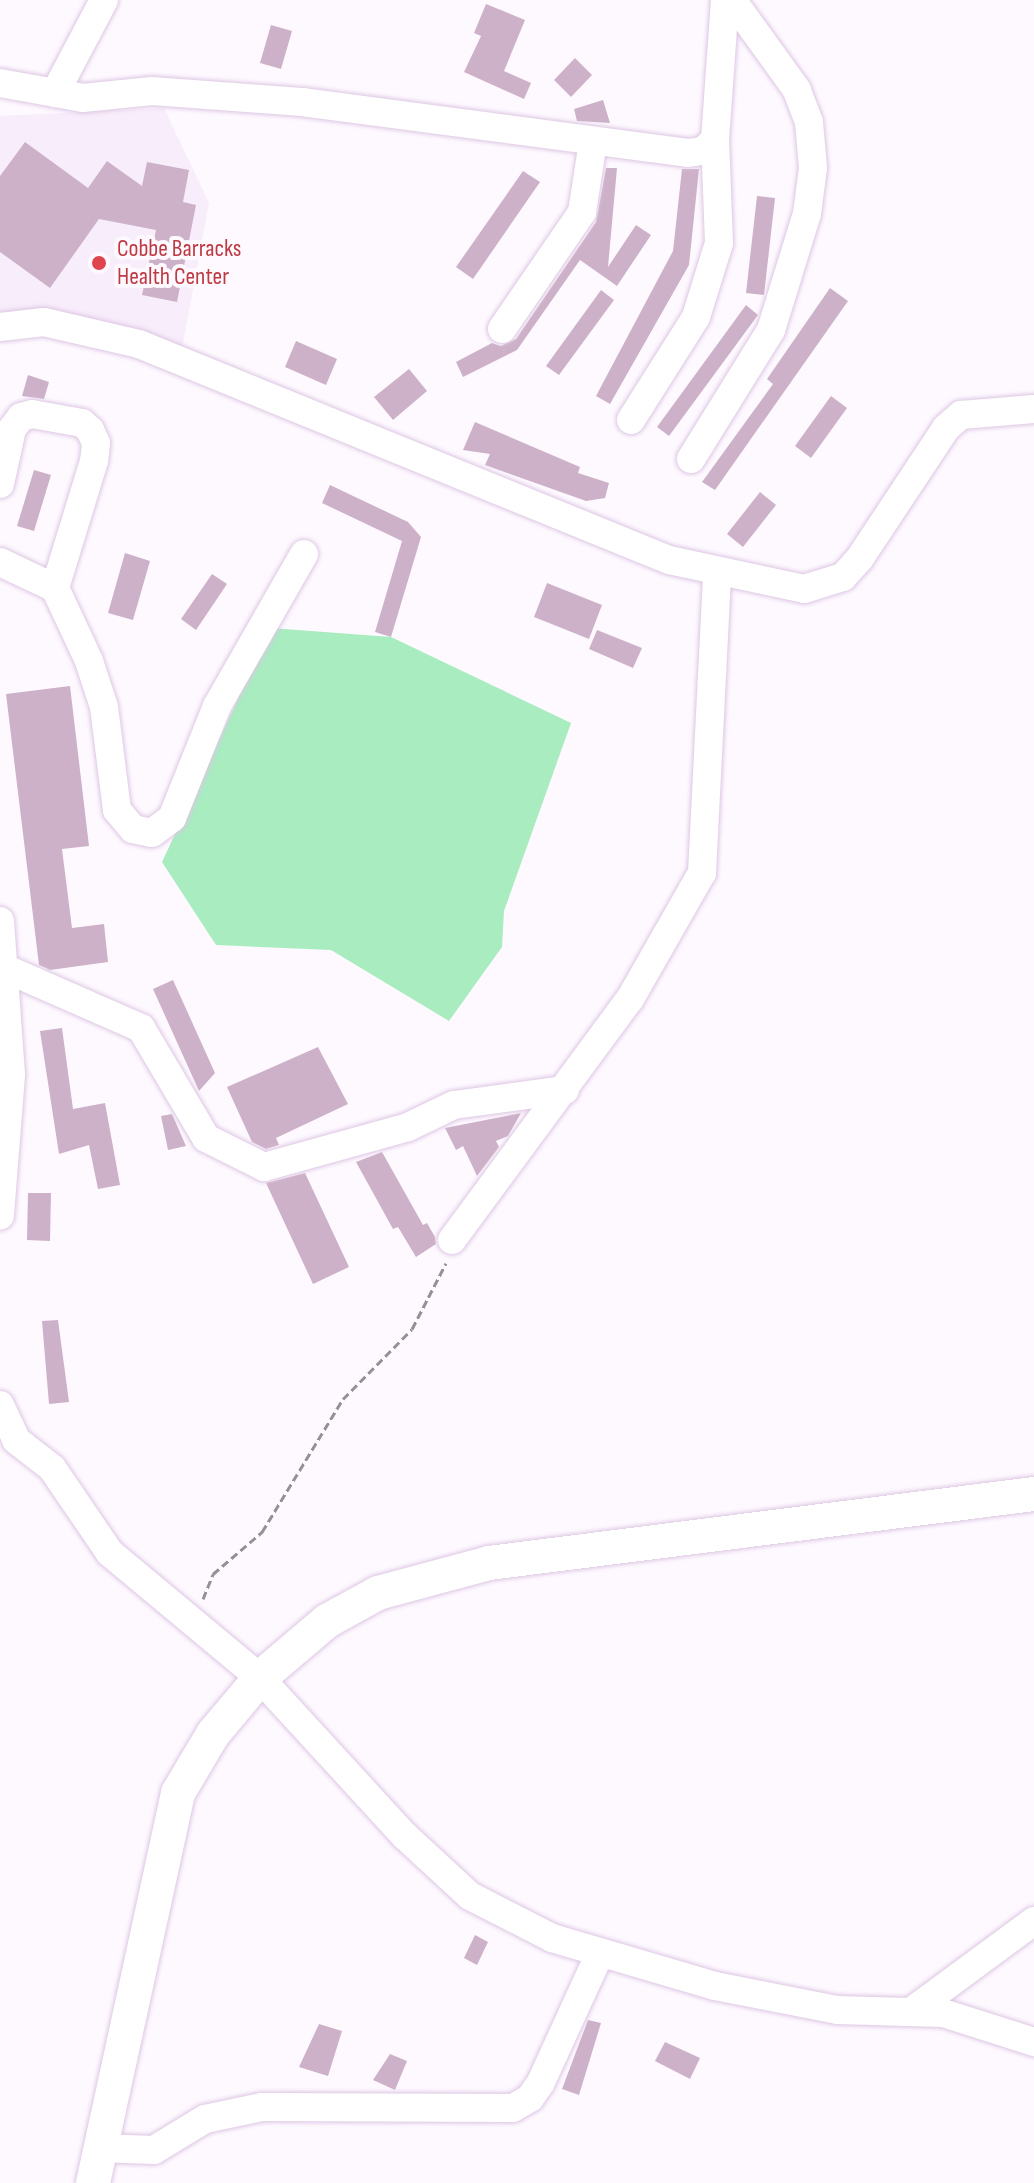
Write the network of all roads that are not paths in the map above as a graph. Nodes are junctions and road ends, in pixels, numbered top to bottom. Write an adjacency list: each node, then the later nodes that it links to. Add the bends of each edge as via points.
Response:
1 (104, 0): 5 (street)
2 (725, 0): 6 (street)
3 (732, 0): 12 (street, via 797,90 809,122 813,168 807,214 771,330)
4 (0, 83): 5 (street)
5 (55, 93): 7 (street, via 83,98 152,91 302,102)
6 (715, 140): 7 (street, via 703,151 688,153); 11 (street, via 719,243 696,317)
7 (593, 142): 9 (street, via 582,212)
8 (0, 327): 16 (street, via 44,322 139,344 456,477)
9 (502, 329)
10 (1034, 409): 16 (street, via 961,415 946,428 843,577 804,589)
11 (631, 420)
12 (691, 459)
13 (0, 484): 17 (street, via 12,429 21,417 32,414 82,423 90,430 96,443 94,461)
14 (304, 554): 17 (street, via 217,706 172,818 152,833 133,829 117,810 104,707)
15 (0, 562): 17 (street)
16 (717, 574): 20 (street, via 702,873 630,999)
17 (55, 588)
18 (0, 921): 19 (street)
19 (4, 968): 20 (street, via 141,1028 206,1138 264,1167 408,1127 454,1105); 21 (street, via 11,1075)
20 (565, 1090): 22 (street)
21 (0, 1216)
22 (452, 1240)
23 (0, 1405): 25 (street, via 16,1440 52,1468 110,1553)
24 (1034, 1494): 25 (main road, via 436,1574 378,1593 327,1621)
25 (260, 1678): 27 (street, via 405,1836 470,1896 512,1921); 30 (main road, via 213,1734 178,1793)
26 (1034, 1921): 28 (street)
27 (600, 1953): 28 (street, via 789,2002 859,2012); 30 (street, via 541,2082 530,2098 513,2108 262,2107 205,2119 154,2150)
28 (912, 2011): 29 (street, via 981,2021)
29 (1034, 2042)
30 (99, 2148): 31 (main road)
31 (93, 2183)

